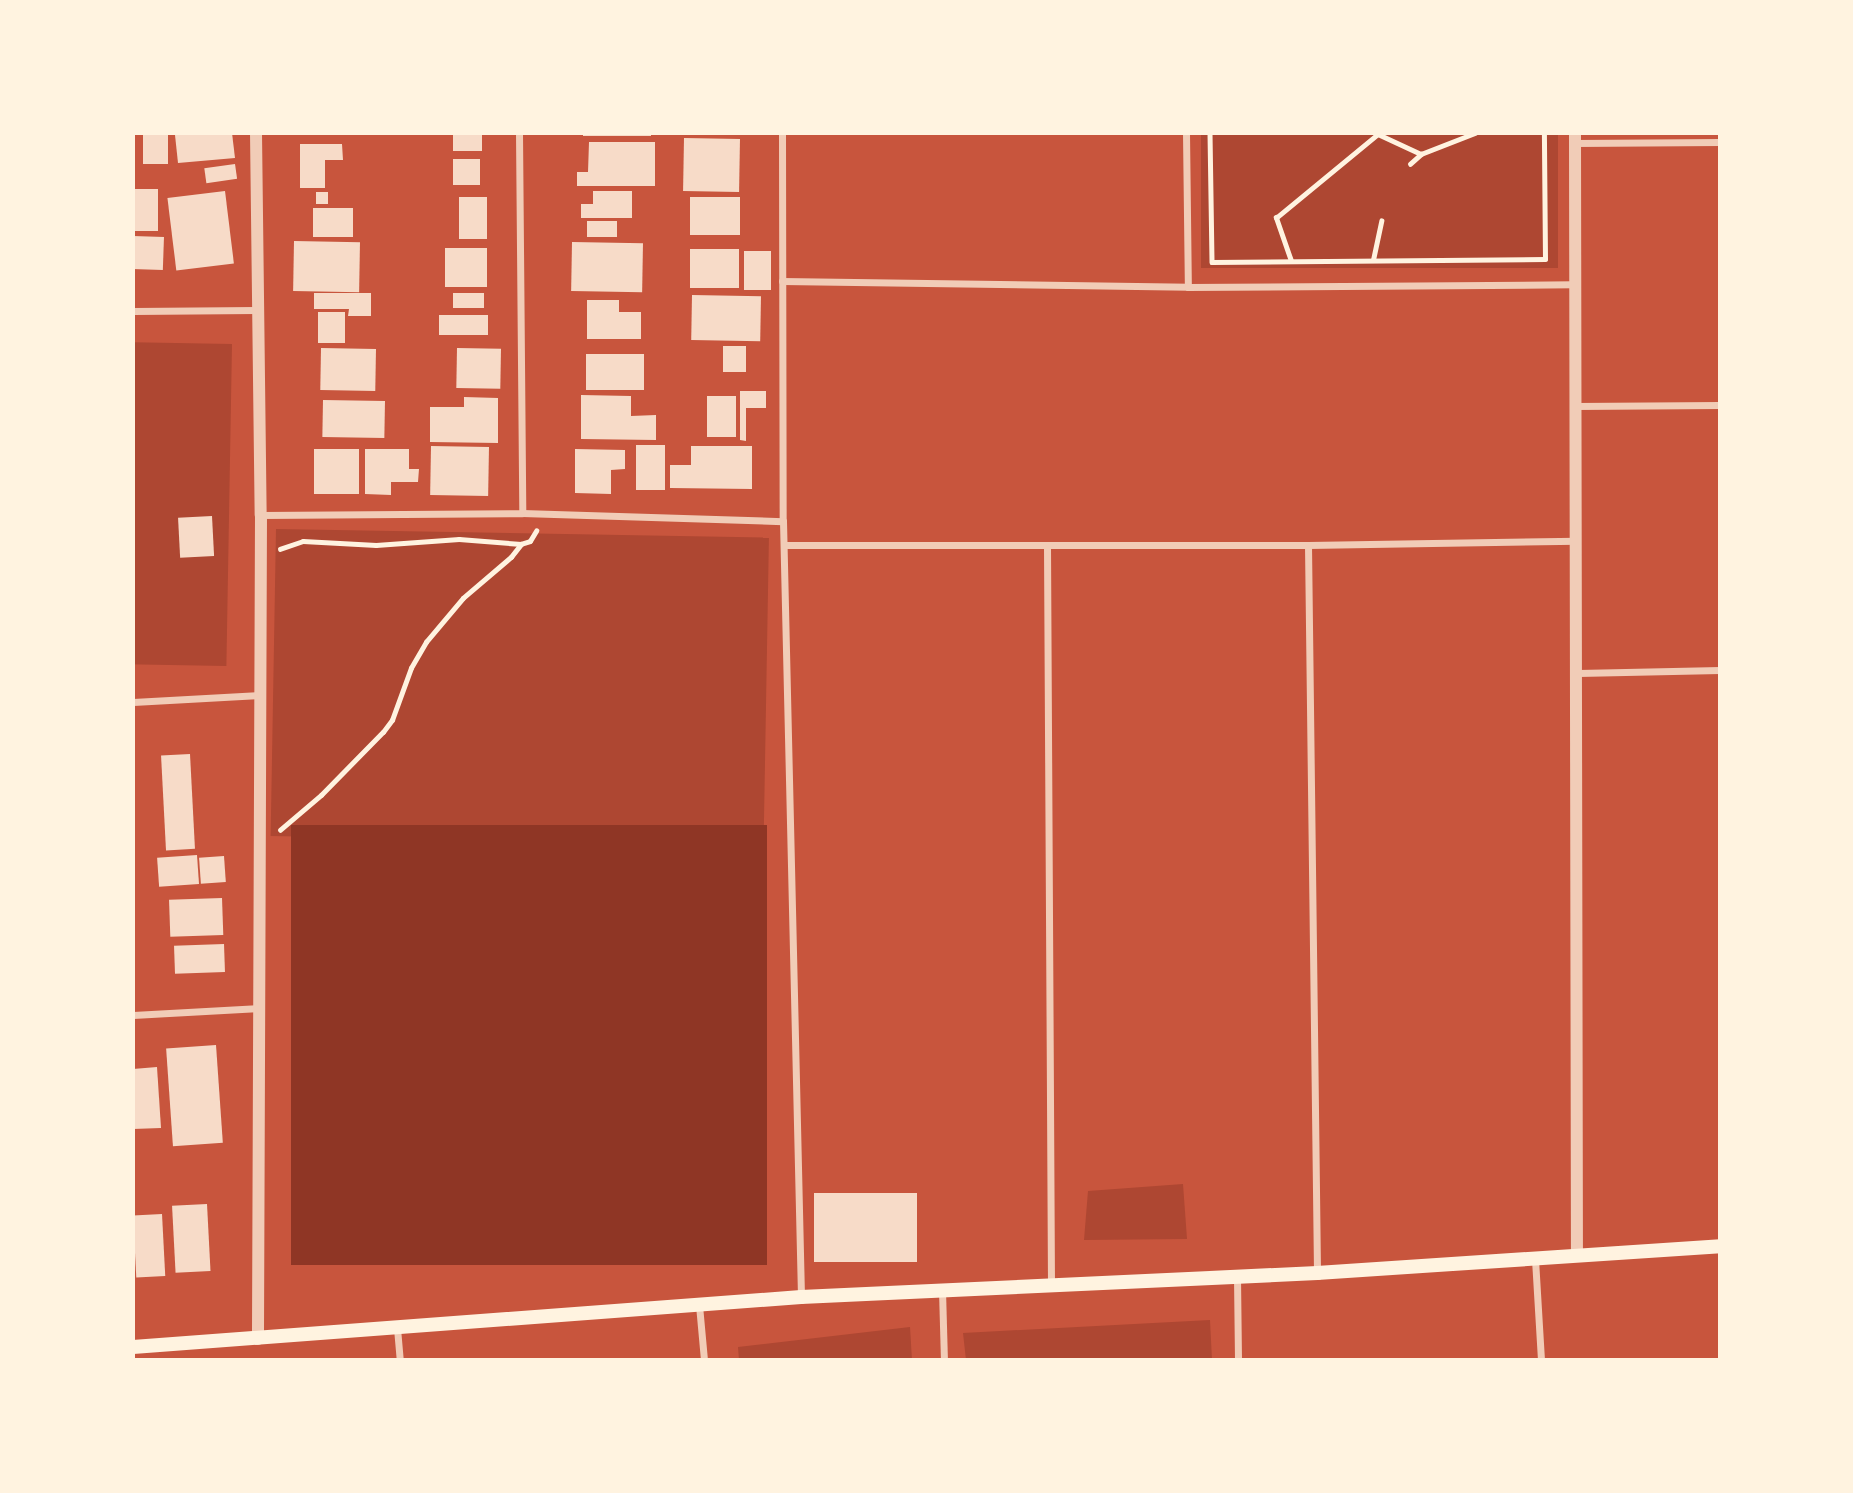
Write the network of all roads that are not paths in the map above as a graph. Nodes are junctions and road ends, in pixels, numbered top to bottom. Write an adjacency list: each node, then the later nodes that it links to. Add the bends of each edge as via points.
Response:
1 (256, 133): 10 (street)
2 (519, 133): 14 (street)
3 (782, 133): 7 (street)
4 (1186, 133): 9 (street)
5 (1575, 138): 6 (street); 8 (street)
6 (1720, 142)
7 (782, 281): 9 (street); 16 (street)
8 (1573, 284): 9 (street); 13 (street)
9 (1188, 287)
10 (258, 310): 11 (street); 15 (street)
11 (133, 311)
12 (1720, 405): 13 (street)
13 (1575, 406): 17 (street)
14 (522, 513): 15 (street); 16 (street)
15 (261, 514): 23 (street)
16 (783, 521): 18 (street)
17 (1577, 541): 20 (street); 22 (street)
18 (784, 545): 19 (street); 34 (street)
19 (1046, 545): 20 (street); 32 (street)
20 (1308, 545): 30 (street)
21 (1720, 670): 22 (street)
22 (1578, 673): 28 (street)
23 (258, 695): 24 (street); 25 (street)
24 (133, 702)
25 (259, 1008): 26 (street); 37 (street)
26 (133, 1015)
27 (1720, 1246): 28 (main road)
28 (1577, 1255): 29 (main road)
29 (1535, 1259): 30 (main road); 43 (street)
30 (1317, 1273): 31 (main road)
31 (1237, 1276): 32 (main road); 42 (street)
32 (1051, 1284): 33 (main road)
33 (942, 1290): 34 (main road); 41 (street)
34 (801, 1297): 35 (main road)
35 (699, 1304): 36 (main road); 40 (street)
36 (397, 1328): 37 (main road); 39 (street)
37 (258, 1339): 38 (main road)
38 (133, 1347)
39 (400, 1360)
40 (704, 1360)
41 (944, 1360)
42 (1238, 1360)
43 (1541, 1360)

